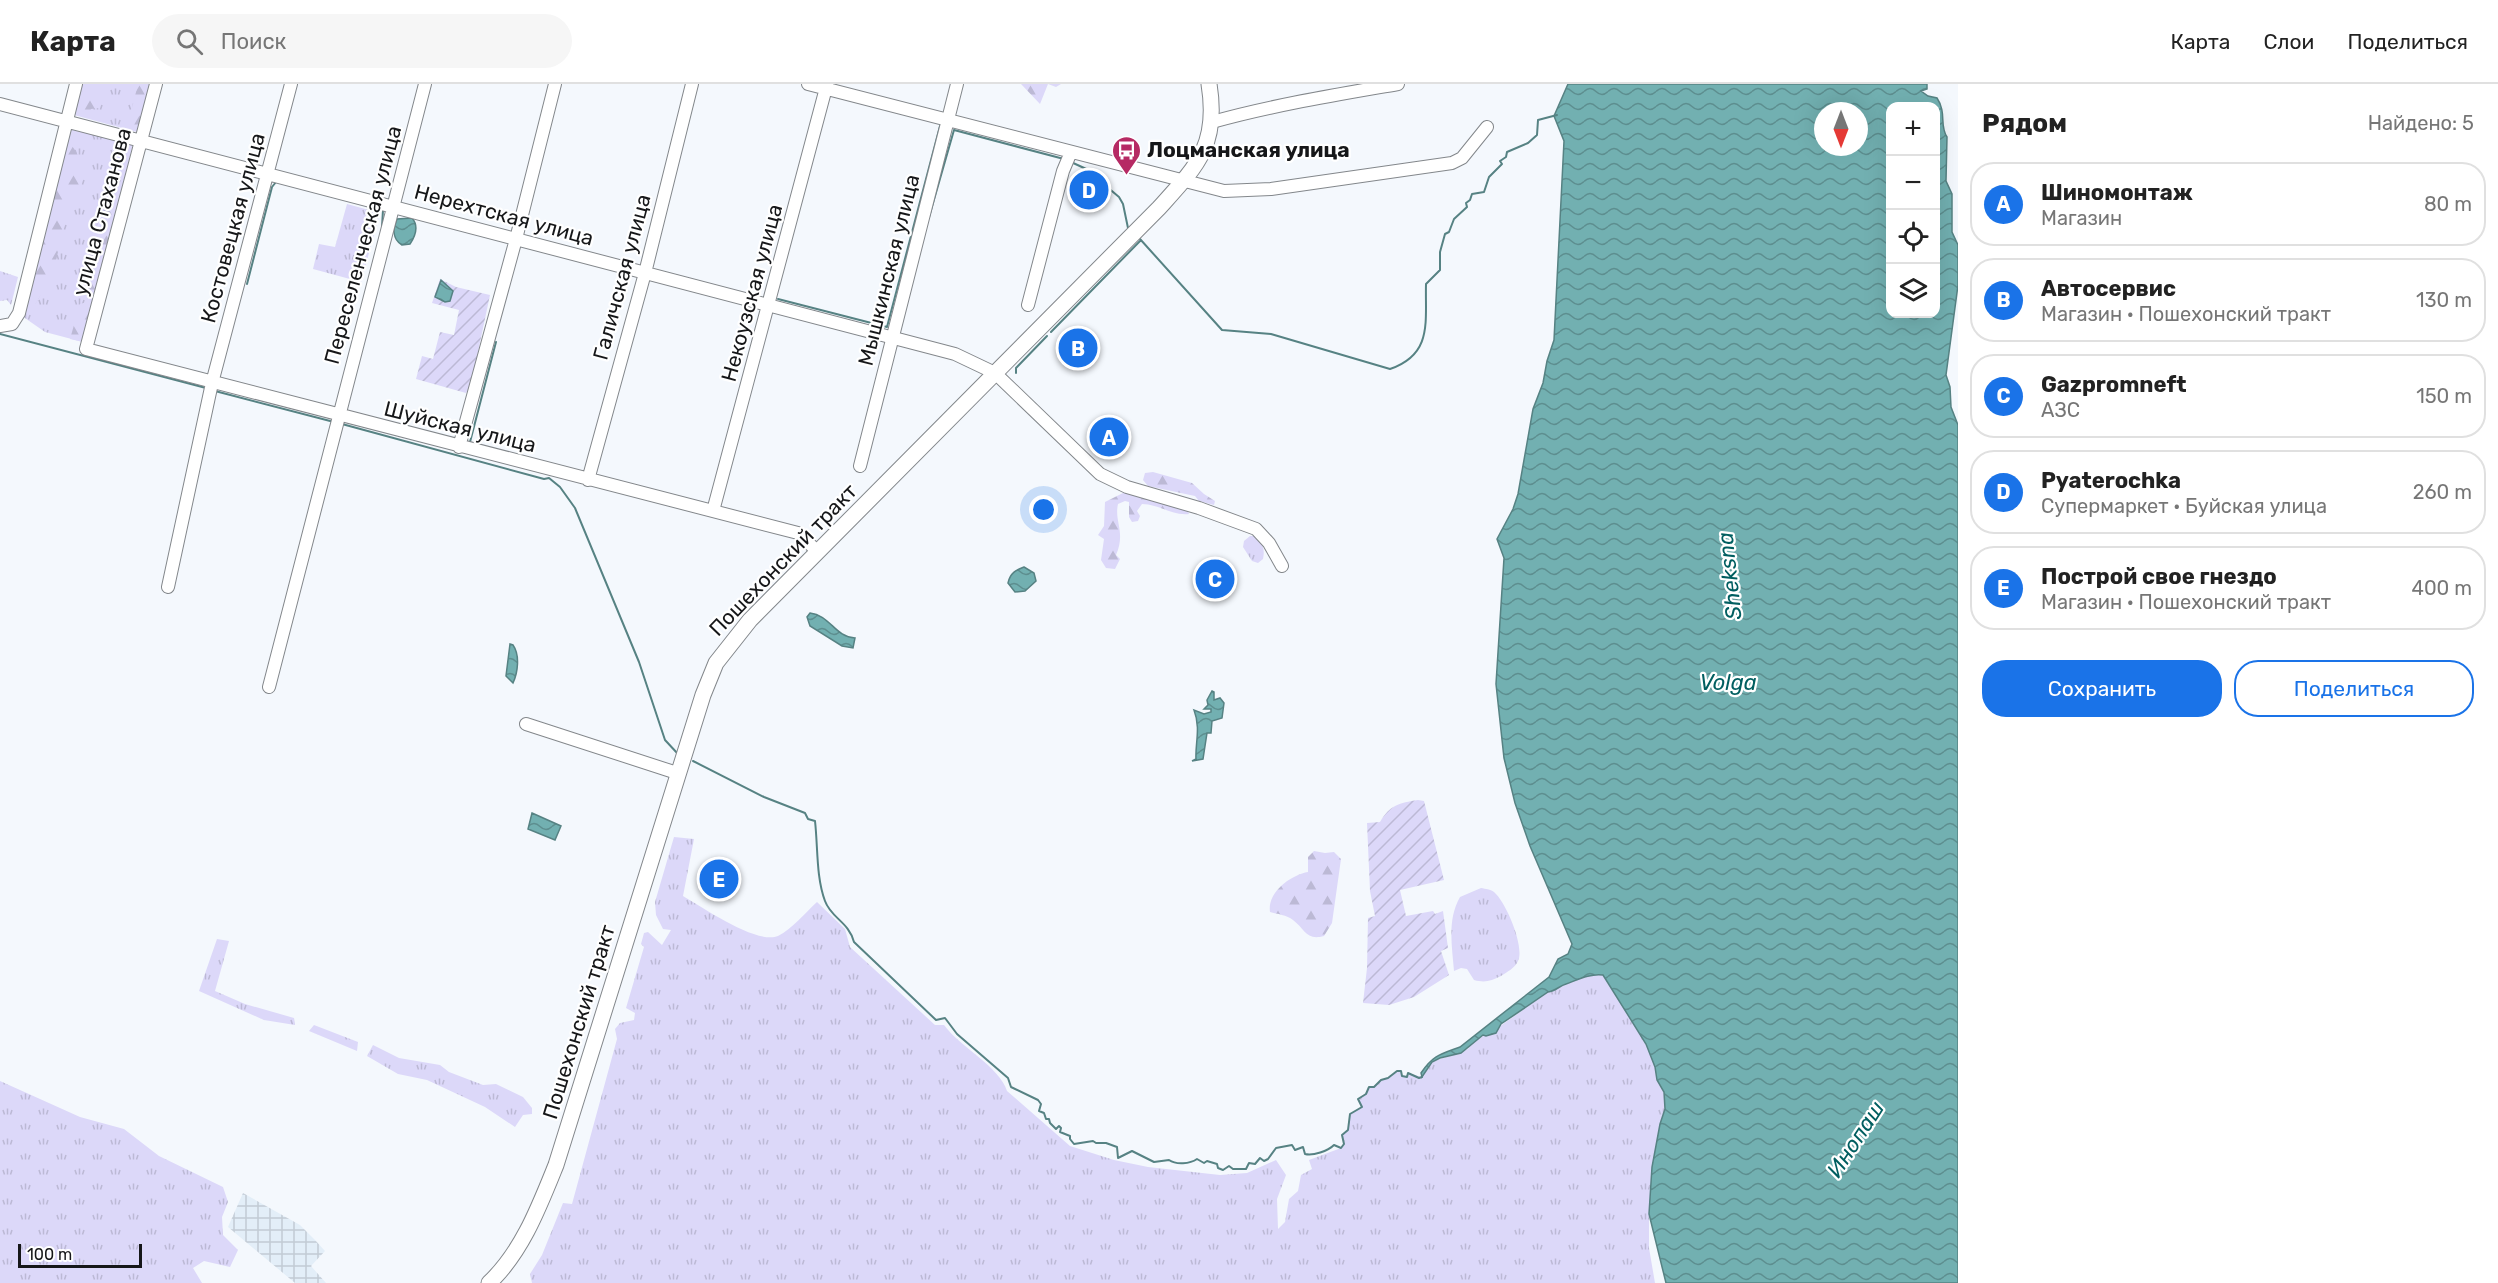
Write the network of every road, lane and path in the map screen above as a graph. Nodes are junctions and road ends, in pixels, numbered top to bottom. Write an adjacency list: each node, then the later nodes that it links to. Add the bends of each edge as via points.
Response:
1 (76, 84): 14 (street)
2 (156, 84): 17 (street, улица Стаханова)
3 (291, 84): 19 (street, Костовецкая улица)
4 (425, 84): 21 (street, Переселенческая улица)
5 (555, 84): 22 (street)
6 (692, 84): 23 (street, Галичская улица)
7 (808, 84): 11 (street)
8 (957, 84): 13 (street, Мышкинская улица)
9 (1209, 84): 15 (main road)
10 (1398, 84): 15 (street, via 1261,108)
11 (827, 86): 13 (street); 24 (street, Некоузская улица)
12 (0, 104): 14 (street, Нерехтская улица)
13 (948, 120): 18 (street); 27 (street, Мышкинская улица)
14 (66, 121): 17 (street, Нерехтская улица); 26 (street, via 19,313)
15 (1212, 122): 20 (main road, Пошехонский тракт, via 1205,149)
16 (1487, 127): 20 (street, via 1462,158 1452,163 1259,190 1216,190)
17 (141, 140): 19 (street, Нерехтская улица); 28 (street, улица Стаханова)
18 (1071, 152): 20 (street); 25 (street)
19 (268, 173): 21 (street, Нерехтская улица); 30 (street, Костовецкая улица)
20 (1185, 180): 29 (main road, Пошехонский тракт)
21 (393, 206): 22 (street, Нерехтская улица); 31 (street, Переселенческая улица)
22 (516, 239): 23 (street, Нерехтская улица); 32 (street)
23 (645, 273): 24 (street, Нерехтская улица); 34 (street, Галичская улица)
24 (770, 305): 27 (street, Нерехтская улица); 35 (street, Некоузская улица)
25 (1028, 305)
26 (6, 325)
27 (892, 337): 29 (street, Нерехтская улица, via 955,354); 33 (street, Мышкинская улица)
28 (86, 350): 30 (street, Шуйская улица)
29 (995, 374): 36 (main road, Пошехонский тракт); 37 (street, Нерехтская улица, via 1100,474 1126,488 1256,529)
30 (211, 387): 31 (street, Шуйская улица); 38 (street, Костовецкая улица)
31 (338, 420): 32 (street, Шуйская улица); 39 (street, Переселенческая улица)
32 (459, 447): 34 (street, Шуйская улица)
33 (860, 466)
34 (588, 480): 35 (street, Шуйская улица)
35 (713, 512): 36 (street, Шуйская улица, via 798,533)
36 (818, 552): 41 (main road, Пошехонский тракт, via 723,652 710,676)
37 (1282, 566)
38 (168, 586)
39 (268, 687)
40 (526, 724): 41 (street)
41 (677, 773): 42 (main road, Пошехонский тракт, via 556,1165 534,1218)
42 (489, 1283)

